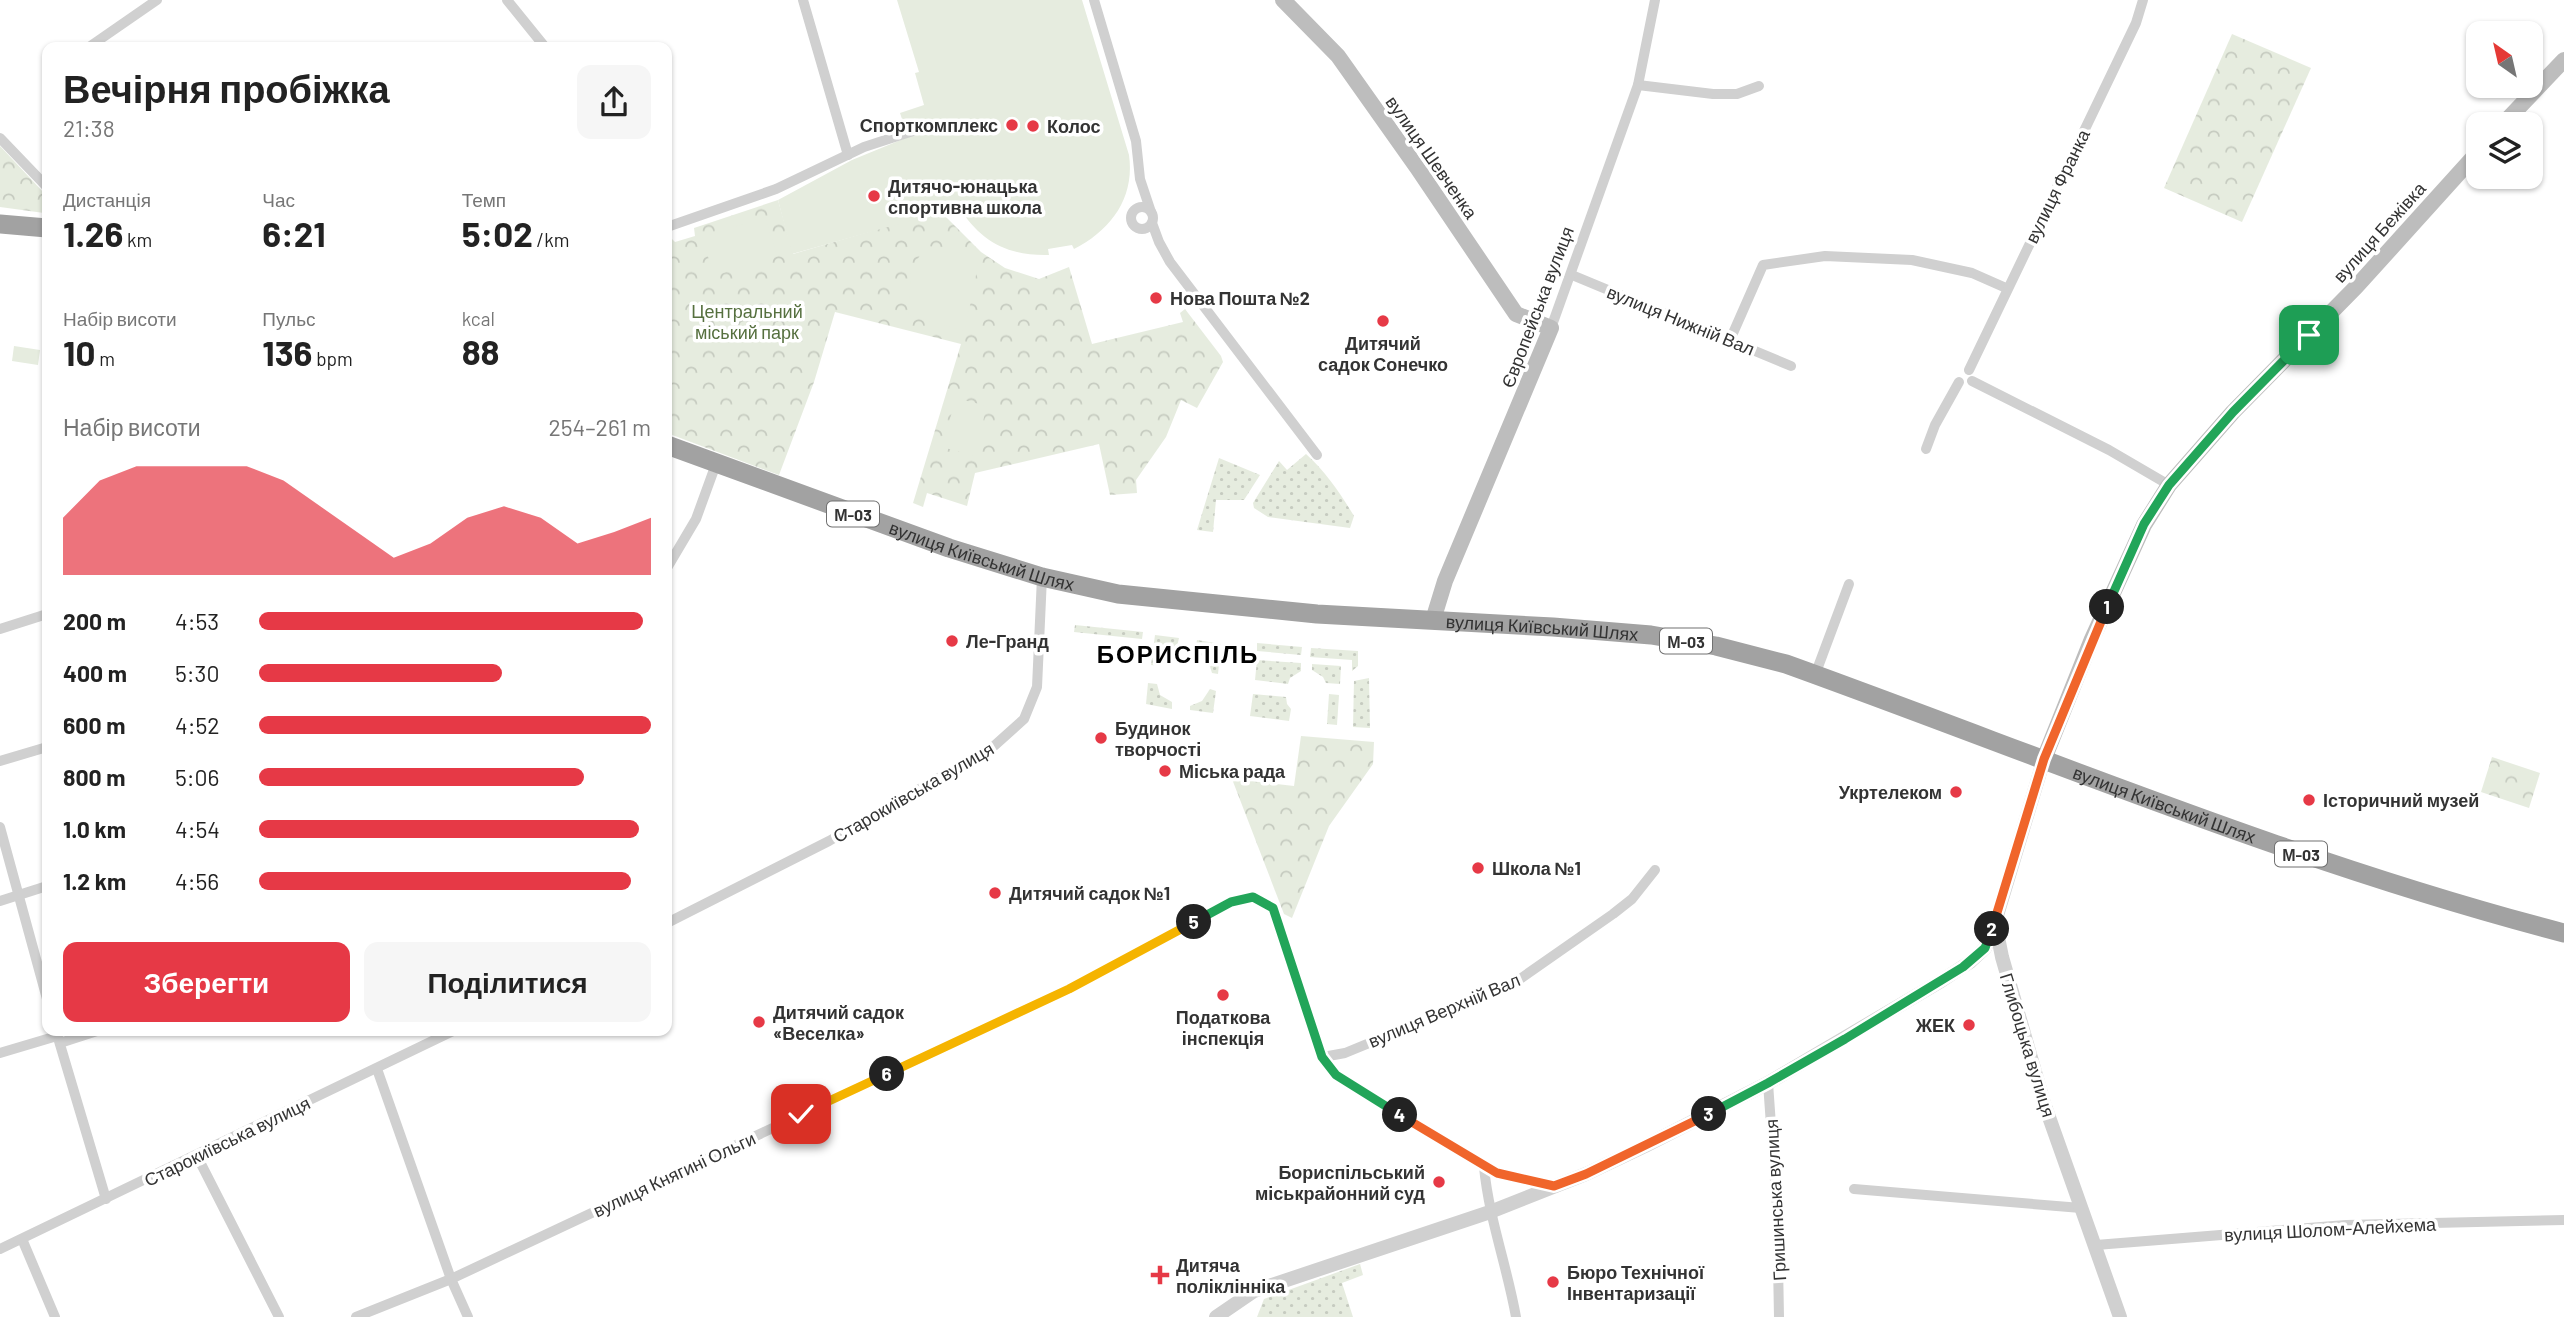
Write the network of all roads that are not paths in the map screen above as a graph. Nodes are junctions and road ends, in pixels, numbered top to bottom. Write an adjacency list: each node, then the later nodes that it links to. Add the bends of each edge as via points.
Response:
1 (157, 0): 8 (street)
2 (507, 0): 9 (street)
3 (803, 0): 16 (street)
4 (1094, 0): 18 (street, via 1136,141)
5 (1283, 0): 27 (main road, вулиця Шевченка, via 1338,56 1516,314)
6 (1655, 0): 11 (street, Європейська вулиця)
7 (2143, 0): 26 (street, вулиця Франка, via 2136,23)
8 (96, 42)
9 (541, 42)
10 (2564, 60): 13 (main road)
11 (1639, 85): 12 (street, via 1713,94 1737,94); 25 (street, Європейська вулиця)
12 (1759, 86)
13 (2514, 112)
14 (913, 131): 16 (street)
15 (0, 138): 19 (street)
16 (848, 155): 23 (street, via 776,190)
17 (2466, 165): 35 (main road, вулиця Бежівка)
18 (1140, 179): 20 (street); 21 (street)
19 (42, 182)
20 (1133, 213): 21 (street, via 1142,208); 21 (street, via 1137,228)
21 (1149, 221): 33 (street, via 1170,261)
22 (0, 224): 24 (highway)
23 (672, 225)
24 (42, 228)
25 (1572, 275): 27 (street, Європейська вулиця); 28 (street, вулиця Нижній Вал)
26 (2006, 288): 28 (street, via 1972,273 1912,260 1825,256 1763,265); 30 (street, вулиця Франка)
27 (1551, 328): 40 (main road, Європейська вулиця, via 1445,581)
28 (1730, 340): 29 (street, вулиця Нижній Вал)
29 (1791, 366)
30 (1970, 376): 32 (street, via 1966,385 1959,382); 35 (street)
31 (672, 447): 34 (highway, вулиця Київський Шлях / М-03)
32 (1926, 449)
33 (1317, 455)
34 (716, 464): 36 (street, via 696,519); 37 (highway, вулиця Київський Шлях / М-03, via 949,548)
35 (2169, 485): 44 (main road, вулиця Бежівка, via 2144,524)
36 (672, 560)
37 (1042, 576): 40 (highway, вулиця Київський Шлях / М-03, via 1118,593 1192,602); 51 (street, Старокиївська вулиця, via 1037,687 1024,719 994,746 829,841)
38 (1849, 584): 42 (street)
39 (42, 615): 41 (street)
40 (1433, 621): 42 (highway, вулиця Київський Шлях / М-03, via 1651,635 1716,646)
41 (0, 628)
42 (1815, 675): 44 (highway, вулиця Київський Шлях / М-03)
43 (42, 748): 45 (street)
44 (2044, 759): 52 (street, Глибоцька вулиця); 53 (highway, вулиця Київський Шлях / М-03, via 2313,858)
45 (0, 761)
46 (0, 827): 49 (street)
47 (1655, 870): 58 (street, вулиця Верхній Вал, via 1613,914 1520,979 1345,1053)
48 (42, 888): 49 (street)
49 (19, 895): 50 (street); 54 (street)
50 (0, 901)
51 (672, 920)
52 (1995, 922): 60 (street, via 1985,948 1970,962); 66 (street, Глибоцька вулиця, via 2044,1103)
53 (2564, 933)
54 (42, 980)
55 (443, 1036): 59 (street, Старокиївська вулиця)
56 (58, 1037): 57 (street); 65 (street)
57 (0, 1053)
58 (1322, 1057): 62 (street, via 1336,1075); 72 (street, вулиця Княгині Ольги, via 1273,908 1253,897 1231,902 1069,989)
59 (377, 1069): 61 (street, Старокиївська вулиця); 72 (street)
60 (1768, 1083): 63 (street); 81 (street, Гришинська вулиця)
61 (198, 1156): 65 (street, Старокиївська вулиця); 75 (street)
62 (1484, 1167): 63 (street); 67 (street)
63 (1554, 1186): 67 (street)
64 (1854, 1189): 66 (street)
65 (106, 1199): 69 (street, Старокиївська вулиця)
66 (2081, 1208): 70 (street, Глибоцька вулиця)
67 (1490, 1212): 73 (street); 80 (street)
68 (2564, 1220): 70 (street, вулиця Шолом-Алейхема, via 2346,1225)
69 (22, 1239): 71 (street, Старокиївська вулиця); 74 (street)
70 (2096, 1245): 82 (street, Глибоцька вулиця)
71 (0, 1249)
72 (451, 1279): 76 (street, вулиця Княгині Ольги); 77 (street)
73 (1238, 1300): 78 (street); 79 (street)
74 (55, 1317)
75 (279, 1317)
76 (356, 1317)
77 (468, 1317)
78 (1216, 1317)
79 (1226, 1317)
80 (1516, 1317)
81 (1779, 1317)
82 (2120, 1317)

